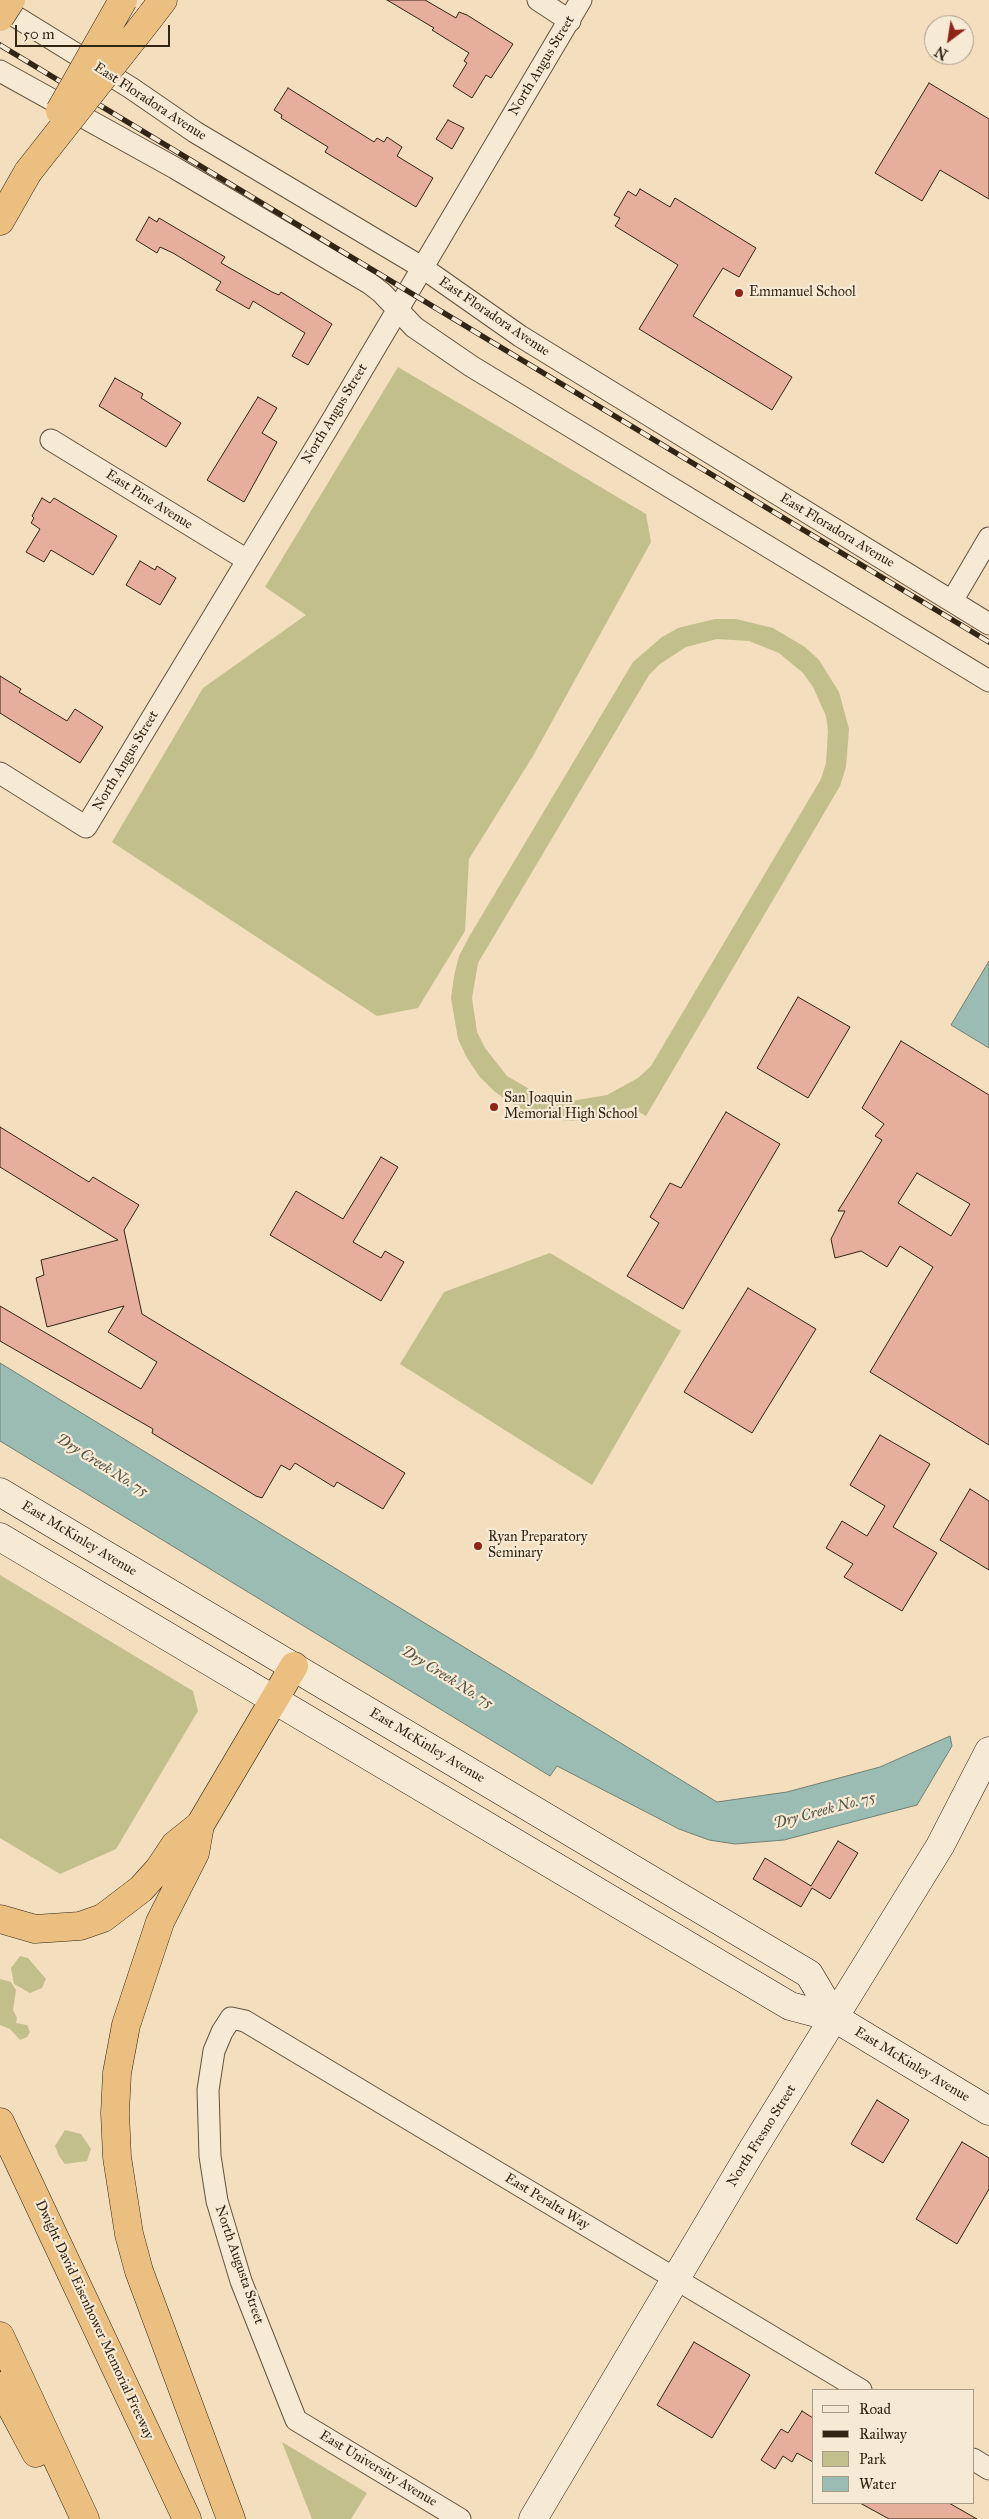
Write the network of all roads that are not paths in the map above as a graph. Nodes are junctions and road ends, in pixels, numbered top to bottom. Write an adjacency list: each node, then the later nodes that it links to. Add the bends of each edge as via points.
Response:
1 (11, 0): 7 (highway, bridge)
2 (122, 0): 10 (highway, bridge)
3 (538, 0): 8 (street)
4 (581, 0): 8 (street, North Angus Street)
5 (0, 7): 12 (street, East Floradora Avenue, via 131,88 195,132)
6 (157, 9): 10 (highway, bridge)
7 (0, 17)
8 (570, 21): 12 (street, North Angus Street)
9 (0, 71): 13 (street, via 175,168 360,278 382,292)
10 (28, 172): 11 (highway)
11 (0, 221)
12 (423, 268): 13 (street, North Angus Street); 17 (street, East Floradora Avenue, via 520,336)
13 (398, 310): 16 (street, North Angus Street); 19 (street, via 414,327 472,366)
14 (51, 440): 16 (street, East Pine Avenue)
15 (989, 538): 17 (street)
16 (247, 560): 20 (street, North Angus Street, via 86,827)
17 (952, 601): 18 (street, East Floradora Avenue)
18 (989, 624)
19 (989, 681)
20 (0, 773)
21 (0, 1492): 23 (main road, East McKinley Avenue)
22 (0, 1537): 24 (main road, East McKinley Avenue)
23 (294, 1666): 24 (highway); 29 (main road, East McKinley Avenue, via 809,1974)
24 (274, 1700): 26 (highway); 29 (main road, East McKinley Avenue, via 790,2006)
25 (989, 1751): 29 (main road, North Fresno Street, via 940,1846)
26 (200, 1825): 27 (highway, via 175,1845 141,1889 103,1918 57,1929 35,1929); 42 (highway, via 195,1853 160,1922 126,2025 117,2073 115,2113 117,2157 129,2234 139,2271)
27 (0, 1919)
28 (231, 2018): 32 (street, East Peralta Way, via 246,2021); 36 (street, North Augusta Street, via 214,2051 208,2090 210,2156 217,2201 241,2281)
29 (835, 2018): 30 (main road, East McKinley Avenue); 32 (main road, North Fresno Street)
30 (989, 2111)
31 (0, 2122): 41 (highway, Dwight David Eisenhower Memorial Freeway)
32 (675, 2279): 35 (street, East Peralta Way); 44 (main road, North Fresno Street)
33 (0, 2336): 40 (highway)
34 (0, 2386): 39 (highway)
35 (859, 2389)
36 (296, 2420): 43 (street, East University Avenue)
37 (974, 2460): 38 (street)
38 (989, 2469)
39 (71, 2519)
40 (85, 2519)
41 (187, 2519)
42 (231, 2519)
43 (460, 2519)
44 (532, 2519)

